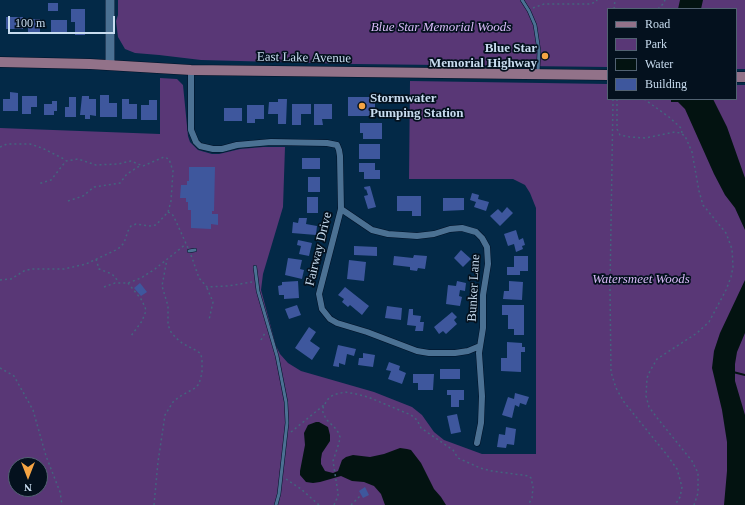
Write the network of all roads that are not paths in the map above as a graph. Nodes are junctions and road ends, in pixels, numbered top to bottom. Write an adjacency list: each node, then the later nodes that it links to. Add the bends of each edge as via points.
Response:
1 (110, 0): 4 (main road)
2 (522, 0): 6 (lane, via 535,25 539,51)
3 (0, 62): 4 (main road, East Lake Avenue)
4 (110, 65): 5 (main road, East Lake Avenue)
5 (191, 70): 6 (main road, East Lake Avenue); 8 (street, Fairway Drive, via 191,130 200,146 222,149 271,142 337,145)
6 (538, 74): 7 (main road, East Lake Avenue)
7 (607, 75)
8 (341, 209): 12 (street, Bunker Lane, via 372,230 388,234 417,236 462,228 476,232 487,248 488,264); 12 (street, Fairway Drive, via 319,294 322,309 330,319 417,351 455,353)
9 (195, 250): 10 (lane)
10 (189, 251)
11 (255, 267): 14 (lane, via 256,281 277,356 287,412)
12 (480, 346): 13 (street, Bunker Lane, via 482,396)
13 (477, 442)
14 (276, 505)

